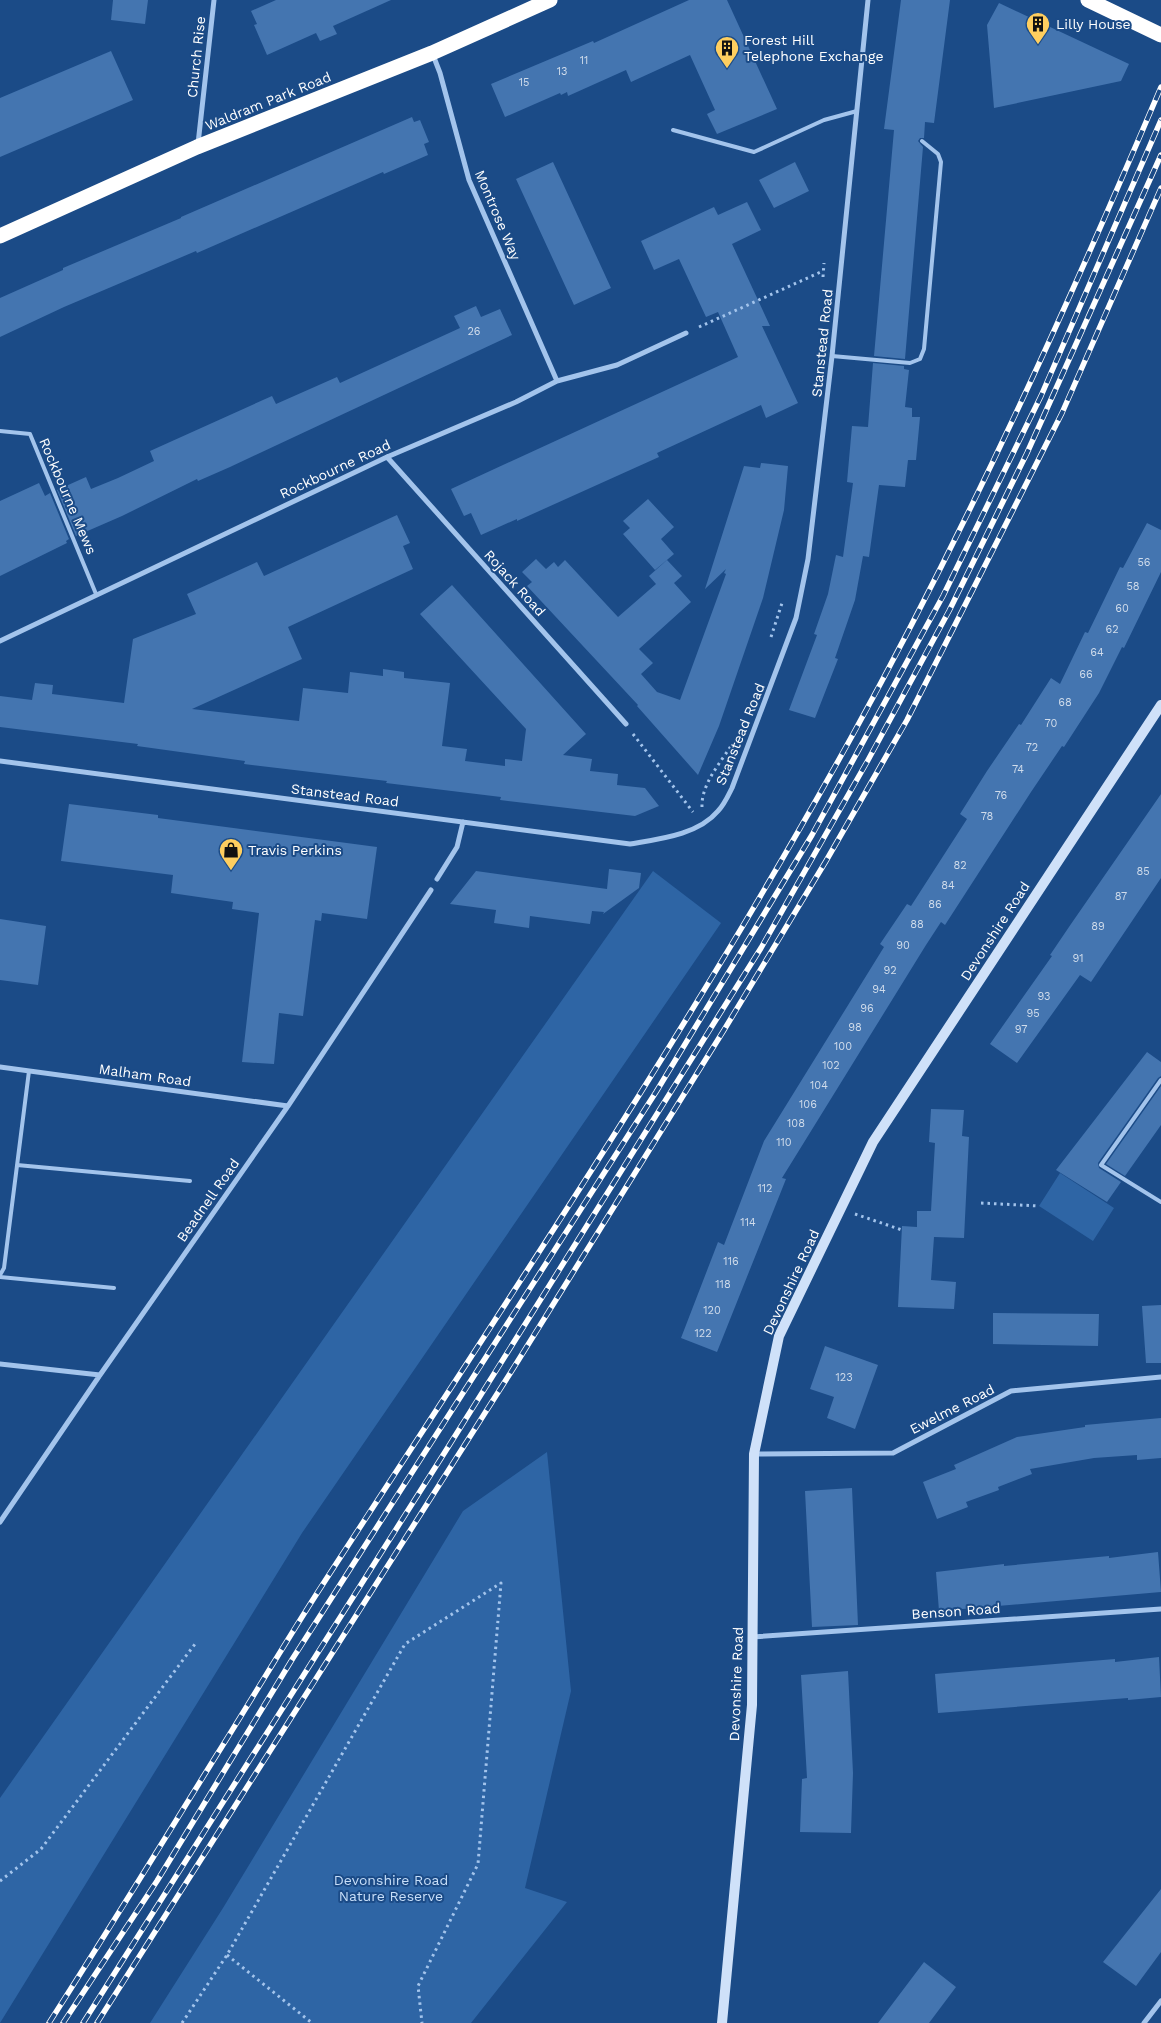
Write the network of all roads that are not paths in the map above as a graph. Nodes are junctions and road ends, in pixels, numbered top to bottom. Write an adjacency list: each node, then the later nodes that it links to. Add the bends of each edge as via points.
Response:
1 (214, 0): 11 (street, Church Rise)
2 (550, 0): 7 (highway, Waldram Park Road)
3 (868, 0): 8 (street, Stanstead Road)
4 (1088, 0): 5 (highway)
5 (1109, 5): 6 (highway)
6 (1161, 35)
7 (432, 53): 11 (highway, Waldram Park Road); 15 (street, Montrose Way, via 469,180)
8 (857, 111): 9 (lane, via 824,120 754,152); 14 (street, Stanstead Road)
9 (673, 130)
10 (922, 141): 14 (lane, via 938,154 941,162 924,349 920,359 910,363)
11 (198, 147): 12 (highway, Waldram Park Road)
12 (0, 236)
13 (686, 333): 15 (street, Rockbourne Road, via 616,365)
14 (832, 356): 23 (street, Stanstead Road, via 808,559 796,618 732,788 718,811 703,825 630,844)
15 (557, 381): 17 (street, Rockbourne Road)
16 (0, 431): 18 (lane, Rockbourne Mews, via 30,434)
17 (387, 457): 18 (street, Rockbourne Road); 21 (street, Rojack Road)
18 (96, 594): 19 (street, Rockbourne Road)
19 (0, 641)
20 (1161, 705): 38 (street, Devonshire Road, via 873,1142 778,1336)
21 (626, 724)
22 (0, 761): 23 (street, Stanstead Road)
23 (463, 822): 24 (street, via 457,847)
24 (438, 879)
25 (431, 890): 29 (street, Beadnell Road)
26 (0, 1067): 27 (street, Malham Road)
27 (28, 1071): 29 (street, Malham Road); 30 (lane)
28 (1161, 1080): 32 (lane, via 1101,1165)
29 (288, 1106): 36 (street, Beadnell Road)
30 (17, 1165): 31 (lane); 33 (lane, via 4,1268)
31 (190, 1181)
32 (1161, 1202)
33 (0, 1276): 34 (lane)
34 (114, 1288)
35 (0, 1364): 36 (street)
36 (100, 1375): 39 (street, Beadnell Road)
37 (1161, 1377): 38 (street, Ewelme Road, via 1011,1391 893,1453)
38 (754, 1454): 41 (street, Devonshire Road)
39 (0, 1522)
40 (1161, 1609): 41 (street, Benson Road)
41 (752, 1637): 43 (street, Devonshire Road, via 752,1706)
42 (1161, 2001): 44 (street)
43 (722, 2023)
44 (1144, 2023)

